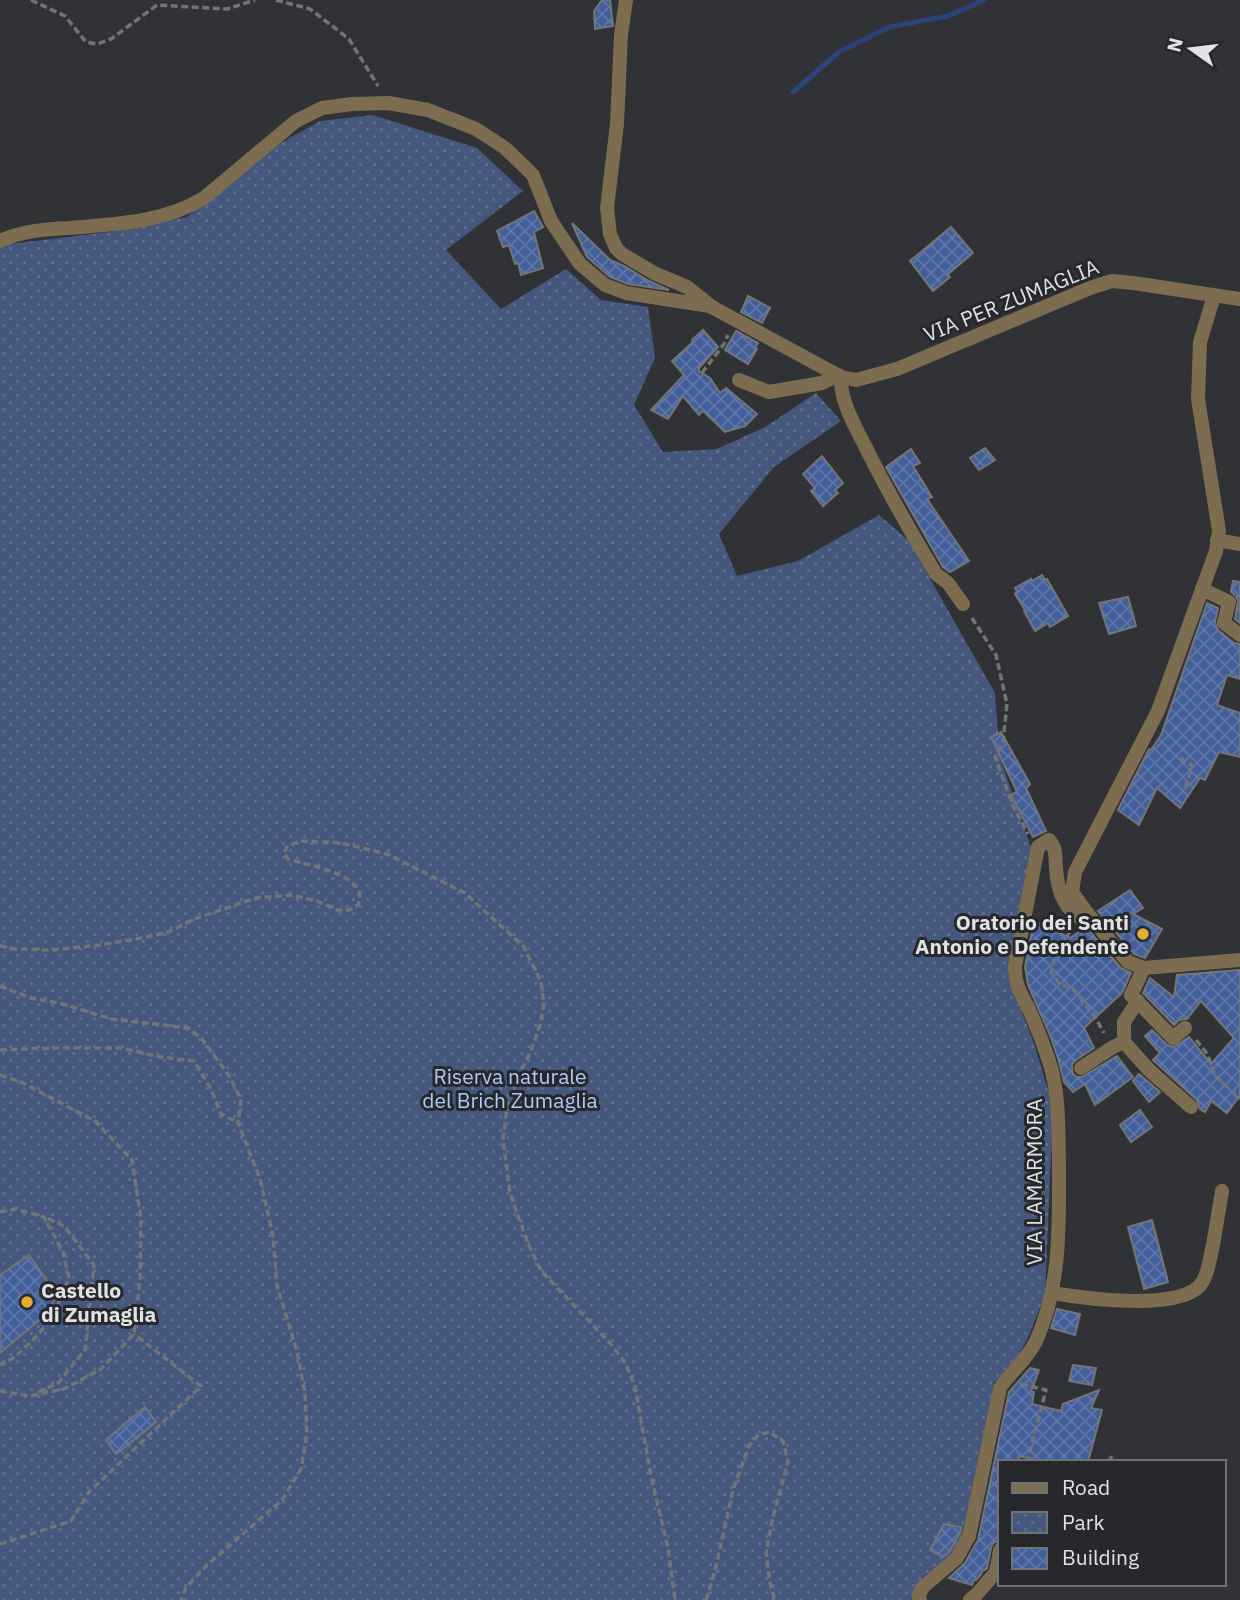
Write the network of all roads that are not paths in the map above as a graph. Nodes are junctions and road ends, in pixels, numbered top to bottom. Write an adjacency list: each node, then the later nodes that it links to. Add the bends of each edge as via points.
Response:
1 (626, 0): 5 (street, via 607,208 610,234 622,254 687,287)
2 (0, 241): 5 (street, VIA PER ZUMAGLIA, via 41,230 133,223 188,208 296,121 322,108 388,103 428,110 476,129 505,148 533,175 551,221 580,264 605,285 626,293)
3 (1214, 296): 4 (street, VIA PER ZUMAGLIA); 6 (street, VIA PER ZUMAGLIA, via 1112,281 897,369 856,380); 8 (street, via 1200,342 1198,399)
4 (1240, 299)
5 (712, 307): 6 (street, VIA PER ZUMAGLIA)
6 (839, 376): 7 (street, via 769,392); 11 (street, via 854,423 890,496 936,574)
7 (739, 380)
8 (1217, 540): 9 (street); 10 (street)
9 (1240, 544)
10 (1202, 589): 12 (street, via 1229,602 1224,623); 13 (street, via 1158,711 1075,872 1072,892)
11 (963, 604)
12 (1240, 635)
13 (1084, 916): 15 (street, via 1128,962); 22 (street, VIA LAMARMORA, via 1067,905 1059,890 1055,848 1049,841 1038,847 1015,980 1050,1062 1058,1106 1057,1257)
14 (1240, 960): 15 (street)
15 (1144, 968): 16 (street, via 1131,995)
16 (1138, 1001): 17 (street, via 1173,1038); 18 (street, via 1124,1022)
17 (1185, 1028)
18 (1124, 1042): 19 (street); 20 (street)
19 (1082, 1068)
20 (1191, 1107)
21 (1222, 1191): 22 (street, via 1207,1273 1192,1293 1115,1300)
22 (1052, 1293): 24 (street, VIA LAMARMORA, via 1035,1343 1000,1388 969,1536 957,1558 923,1587)
23 (998, 1561): 25 (street, via 996,1572)
24 (920, 1600)
25 (970, 1600)

